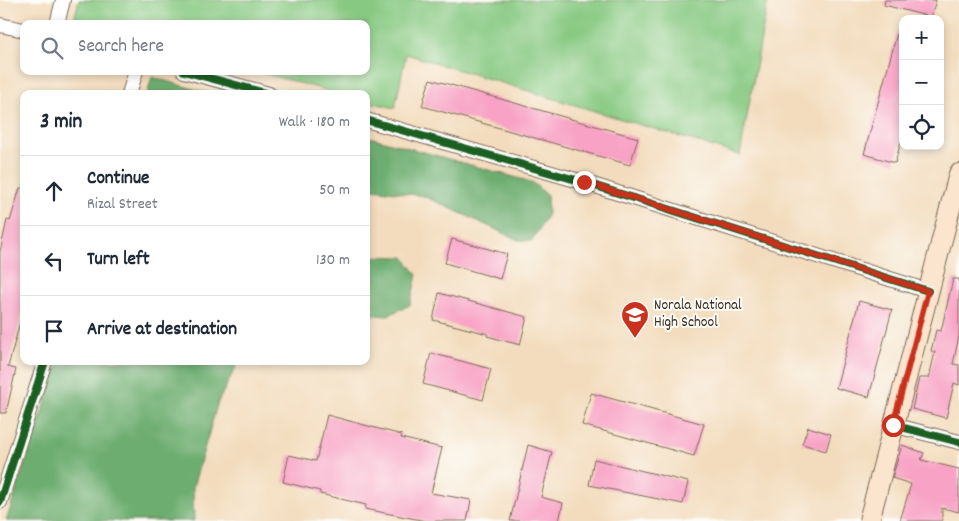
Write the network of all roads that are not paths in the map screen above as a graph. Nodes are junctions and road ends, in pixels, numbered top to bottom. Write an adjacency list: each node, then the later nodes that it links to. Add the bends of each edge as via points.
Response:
1 (63, 0): 2 (street)
2 (59, 20)
3 (0, 25): 4 (street)
4 (20, 29)
5 (135, 75): 7 (street)
6 (199, 75): 8 (street)
7 (130, 90)
8 (254, 90)
9 (370, 121): 11 (street, via 584,182)
10 (959, 174): 11 (main road)
11 (928, 291): 13 (main road)
12 (43, 365): 15 (street)
13 (893, 425): 14 (street); 16 (main road)
14 (959, 442)
15 (0, 502)
16 (869, 521)

